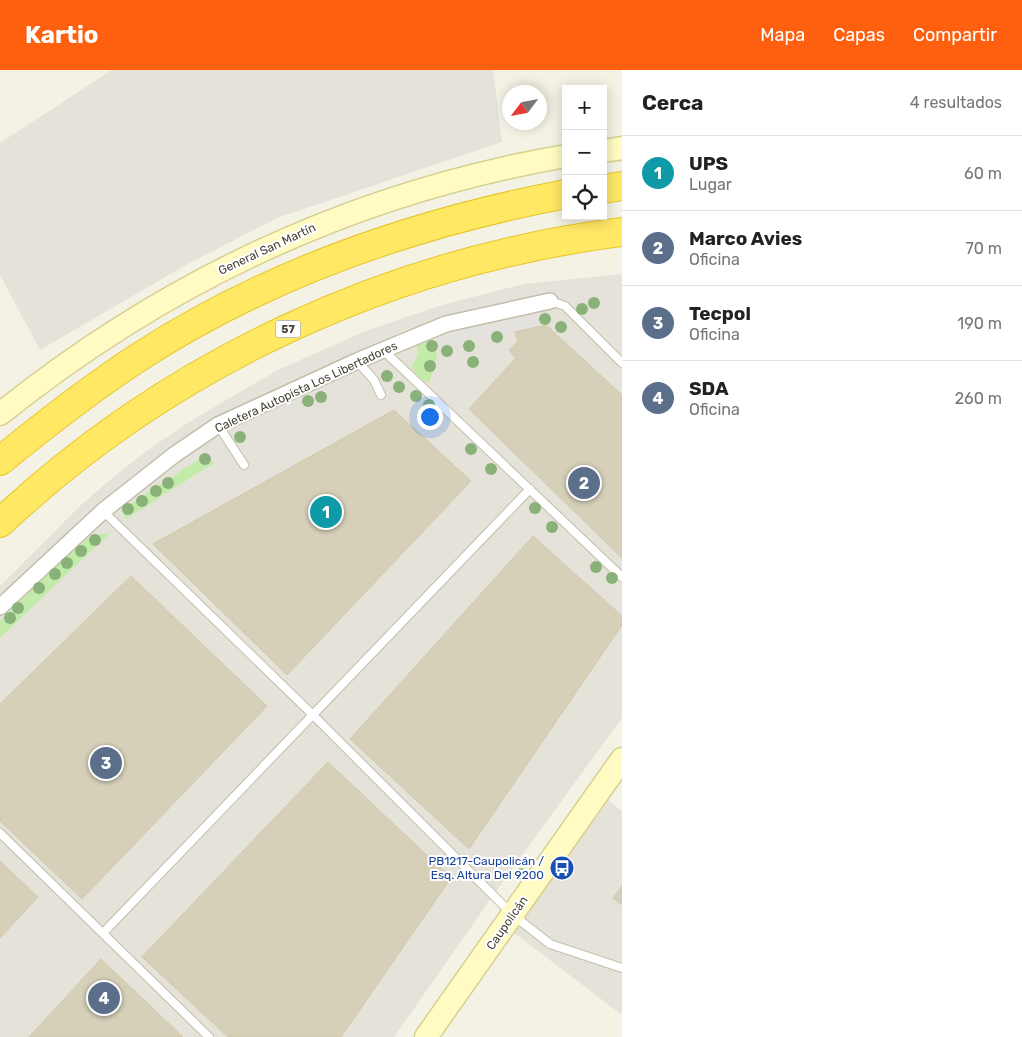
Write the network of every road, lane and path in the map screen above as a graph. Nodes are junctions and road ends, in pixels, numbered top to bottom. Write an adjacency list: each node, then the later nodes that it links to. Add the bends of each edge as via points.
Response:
1 (622, 148): 2 (street)
2 (607, 150)
3 (562, 157): 13 (street, General San Martín, via 410,193 335,218 258,251 123,325)
4 (622, 186): 5 (highway)
5 (607, 188)
6 (562, 195): 15 (highway, via 473,214 392,237 316,265 246,297 173,336 114,374)
7 (622, 232): 19 (highway, 57, via 522,249 444,269 387,287 295,325 208,370 136,414 78,456)
8 (550, 301): 9 (street, Caletera Autopista Los Libertadores, via 446,324); 11 (lane, via 565,306)
9 (383, 350): 10 (street, Caletera Autopista Los Libertadores); 17 (lane)
10 (357, 361): 12 (lane, via 374,380); 14 (street, Caletera Autopista Los Libertadores)
11 (622, 364)
12 (381, 394)
13 (0, 414)
14 (218, 425): 16 (lane); 18 (street, Caletera Autopista Los Libertadores)
15 (0, 461)
16 (244, 465)
17 (530, 489): 20 (lane); 22 (lane)
18 (102, 511): 21 (street, Caletera Autopista Los Libertadores); 22 (lane)
19 (0, 523)
20 (622, 577)
21 (0, 607)
22 (312, 714): 25 (lane); 26 (lane)
23 (622, 760): 25 (street, Caupolicán)
24 (0, 832): 26 (lane)
25 (513, 915): 27 (lane, via 550,944); 29 (street, Caupolicán)
26 (103, 933): 28 (lane)
27 (622, 968)
28 (209, 1037)
29 (426, 1037)

